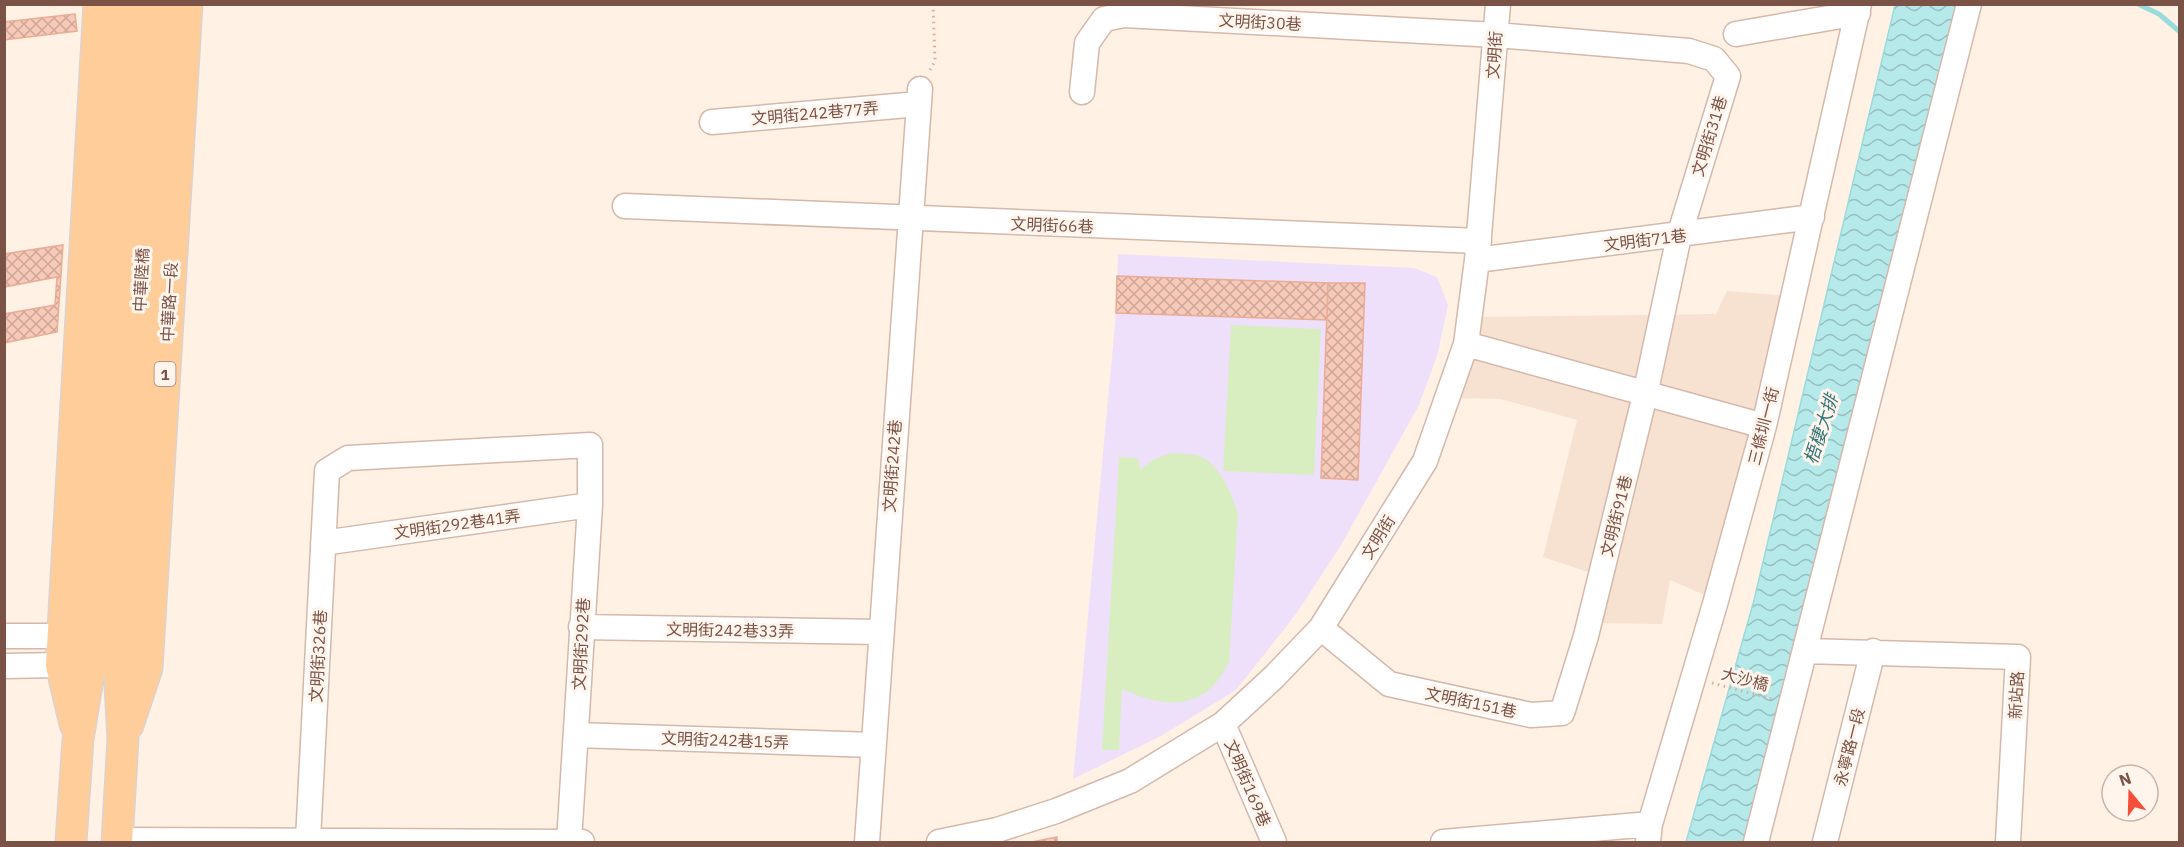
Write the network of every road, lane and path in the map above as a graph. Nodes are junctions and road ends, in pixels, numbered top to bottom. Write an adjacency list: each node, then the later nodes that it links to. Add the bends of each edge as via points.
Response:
1 (99, 4): 31 (main road, 1)
2 (128, 4): 25 (main road, 中華陸橋 / 1)
3 (157, 4): 25 (main road, 中華陸橋 / 1)
4 (187, 4): 40 (main road, 中華路一段 / 1, via 147,668)
5 (933, 4): 12 (path, via 935,61)
6 (1498, 4): 10 (street, 文明街)
7 (1969, 4): 32 (street)
8 (1858, 9): 9 (street); 15 (street, 三條圳一街)
9 (1736, 34)
10 (1496, 35): 11 (street, 文明街30巷, via 1124,15 1104,19 1087,43); 17 (street, 文明街31巷, via 1689,51 1714,59 1728,76); 18 (street, 文明街)
11 (1082, 92)
12 (919, 97): 13 (street, 文明街242巷77弄); 16 (street, 文明街242巷)
13 (712, 122)
14 (626, 206): 16 (street, 文明街66巷)
15 (1812, 217): 17 (street, 文明街71巷); 21 (street, 三條圳一街)
16 (910, 219): 18 (street, 文明街66巷); 28 (street, 文明街242巷)
17 (1678, 236): 18 (street, 文明街71巷); 20 (street, 文明街31巷)
18 (1478, 250): 19 (street, 文明街)
19 (1466, 344): 20 (street); 27 (street, 文明街, via 1425,461)
20 (1645, 395): 21 (street); 30 (street, 文明街91巷)
21 (1764, 426): 35 (street, 三條圳一街)
22 (590, 445): 23 (street, 文明街292巷); 24 (street, 文明街326巷, via 348,458 327,471)
23 (590, 505): 24 (street, 文明街292巷41弄); 26 (street, 文明街292巷)
24 (323, 543): 43 (street, 文明街326巷)
25 (111, 554): 39 (main road, 1); 40 (main road, 中華路一段 / 1)
26 (580, 627): 28 (street, 文明街242巷33弄); 38 (street, 文明街292巷)
27 (1321, 628): 30 (street, 文明街151巷, via 1389,684 1531,715 1562,713); 37 (street, 文明街)
28 (880, 632): 41 (street, 文明街242巷)
29 (4, 636): 31 (street)
30 (1586, 636)
31 (62, 651): 34 (street); 39 (main road, 1)
32 (1805, 651): 33 (street); 36 (street)
33 (1873, 651): 53 (street, 永寧路一段); 54 (street, 新站路, via 2018,657)
34 (4, 666)
35 (1693, 678): 36 (path, 大沙橋); 42 (street, 三條圳一街)
36 (1791, 704): 52 (street)
37 (1223, 724): 49 (street, 文明街, via 1130,781 997,831); 50 (street, 文明街169巷)
38 (576, 735): 41 (street, 文明街242巷15弄); 45 (street, 文明街292巷)
39 (78, 738): 46 (main road, 1)
40 (123, 739): 44 (main road, 中華路一段 / 1)
41 (873, 745): 48 (street, 文明街242巷)
42 (1649, 833): 51 (street)
43 (308, 840): 44 (street); 45 (street)
44 (117, 841)
45 (569, 842): 47 (street)
46 (71, 843)
47 (582, 843)
48 (867, 843)
49 (939, 843)
50 (1274, 843)
51 (1443, 843)
52 (1756, 843)
53 (1825, 843)
54 (2008, 843)

